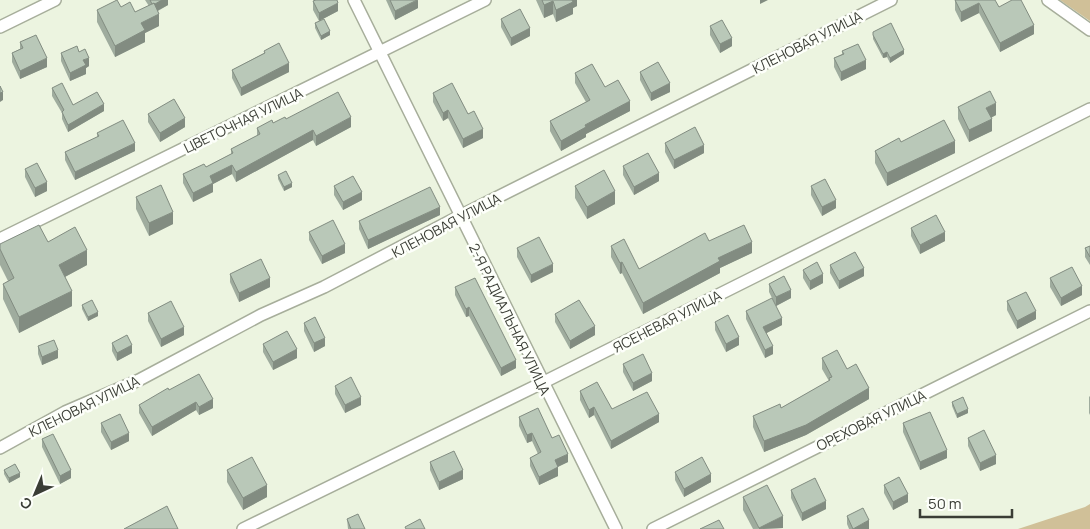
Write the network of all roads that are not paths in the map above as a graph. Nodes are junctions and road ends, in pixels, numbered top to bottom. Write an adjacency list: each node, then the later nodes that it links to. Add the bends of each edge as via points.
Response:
1 (55, 0): 6 (street)
2 (354, 0): 8 (street, 2-Я РАДИАЛЬНАЯ УЛИЦА)
3 (485, 0): 8 (street, ЦВЕТОЧНАЯ УЛИЦА)
4 (891, 0): 10 (street, КЛЕНОВАЯ УЛИЦА)
5 (1048, 0): 7 (street)
6 (0, 27)
7 (1090, 30)
8 (379, 53): 10 (street, 2-Я РАДИАЛЬНАЯ УЛИЦА); 11 (street, ЦВЕТОЧНАЯ УЛИЦА)
9 (1090, 109): 13 (street, ЯСЕНЕВАЯ УЛИЦА)
10 (460, 216): 13 (street, 2-Я РАДИАЛЬНАЯ УЛИЦА); 14 (street, КЛЕНОВАЯ УЛИЦА, via 138,380 65,412)
11 (0, 239)
12 (1090, 311): 17 (street, ОРЕХОВАЯ УЛИЦА)
13 (542, 383): 15 (street, ЯСЕНЕВАЯ УЛИЦА); 16 (street, 2-Я РАДИАЛЬНАЯ УЛИЦА)
14 (0, 448)
15 (243, 529)
16 (616, 529)
17 (653, 529)

